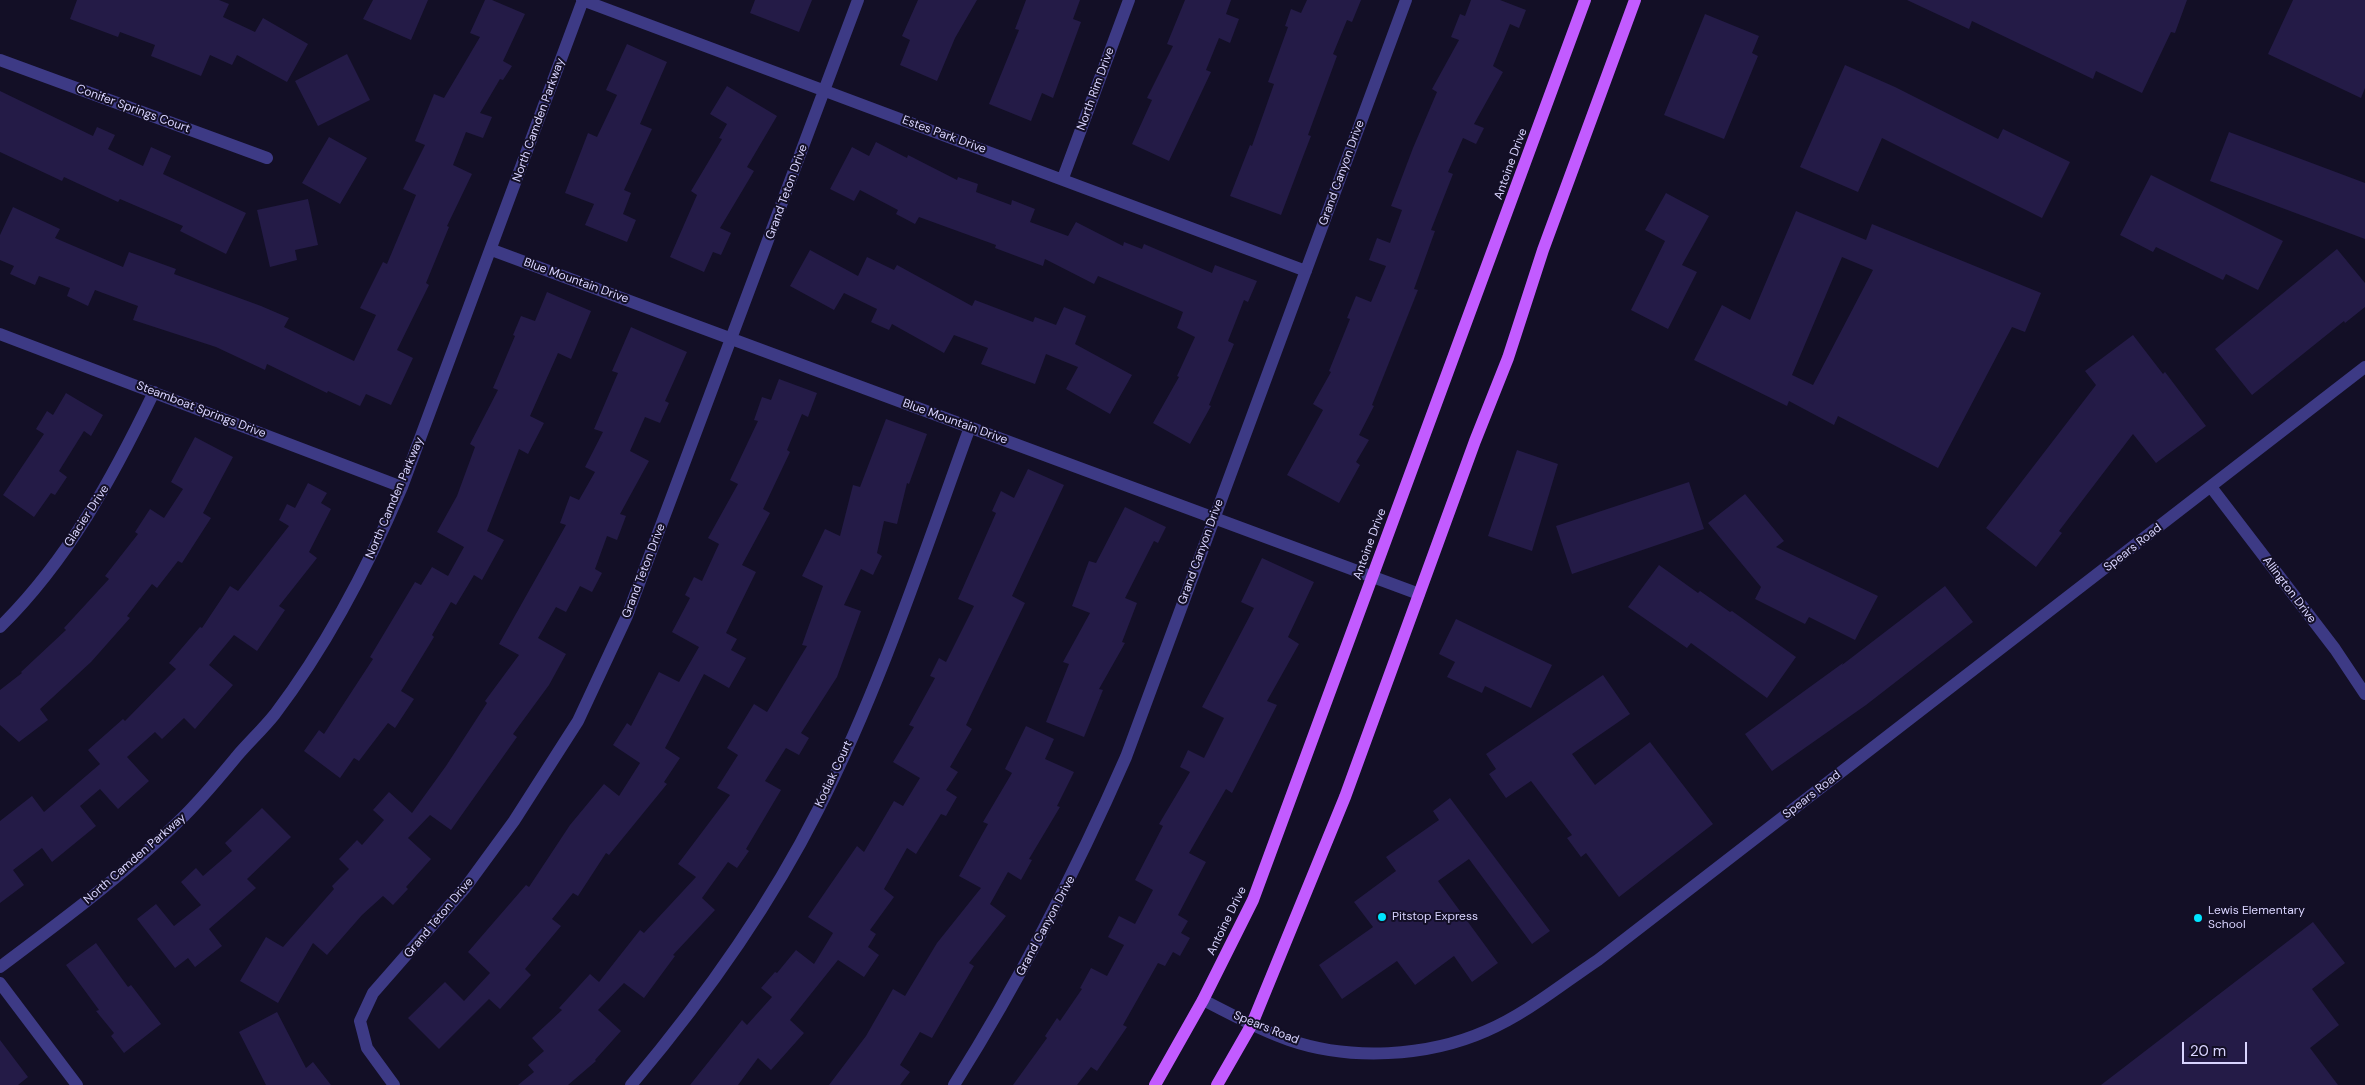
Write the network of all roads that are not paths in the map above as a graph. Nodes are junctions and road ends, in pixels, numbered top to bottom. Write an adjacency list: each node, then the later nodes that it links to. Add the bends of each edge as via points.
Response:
1 (583, 0): 8 (street, Estes Park Drive); 11 (street, North Camden Parkway)
2 (858, 0): 8 (street, Grand Teton Drive)
3 (1129, 0): 10 (street, North Rim Drive)
4 (1406, 0): 12 (street, Grand Canyon Drive)
5 (1585, 0): 21 (main road, Antoine Drive)
6 (1635, 0): 22 (main road, via 1508,358)
7 (0, 60): 9 (street, Conifer Springs Court)
8 (825, 90): 10 (street, Estes Park Drive); 14 (street, Grand Teton Drive)
9 (266, 158)
10 (1063, 178): 12 (street, Estes Park Drive)
11 (492, 250): 14 (street, Blue Mountain Drive); 18 (street, North Camden Parkway)
12 (1306, 271): 20 (street, Grand Canyon Drive)
13 (0, 334): 16 (street, Steamboat Springs Drive)
14 (732, 339): 17 (street, Blue Mountain Drive); 30 (street, Grand Teton Drive, via 627,616 578,721 514,821 465,888 373,993 360,1021 367,1048)
15 (2365, 367): 19 (street, Spears Road)
16 (154, 392): 18 (street, Steamboat Springs Drive); 23 (street, Glacier Drive, via 121,461 95,505 34,589)
17 (970, 428): 20 (street, Blue Mountain Drive); 31 (street, Kodiak Court, via 890,646 817,812 766,901 717,976)
18 (402, 487): 25 (street, North Camden Parkway, via 377,546 323,645 274,714 220,779 173,827 80,906)
19 (2211, 487): 24 (street, Allington Drive, via 2335,649); 28 (street, Spears Road, via 1598,960 1486,1032 1426,1049 1389,1053 1332,1049 1290,1040)
20 (1213, 518): 21 (street, Blue Mountain Drive); 32 (street, Grand Canyon Drive, via 1126,757 1088,844 1044,932)
21 (1372, 578): 22 (street, Blue Mountain Drive); 27 (main road, Antoine Drive, via 1253,900)
22 (1419, 594): 28 (main road, via 1345,797)
23 (0, 626)
24 (2365, 694)
25 (0, 967)
26 (0, 983): 29 (street)
27 (1203, 1000): 28 (street, Spears Road); 33 (main road, Antoine Drive)
28 (1252, 1024): 34 (main road)
29 (76, 1085)
30 (394, 1085)
31 (631, 1085)
32 (954, 1085)
33 (1155, 1085)
34 (1217, 1085)

